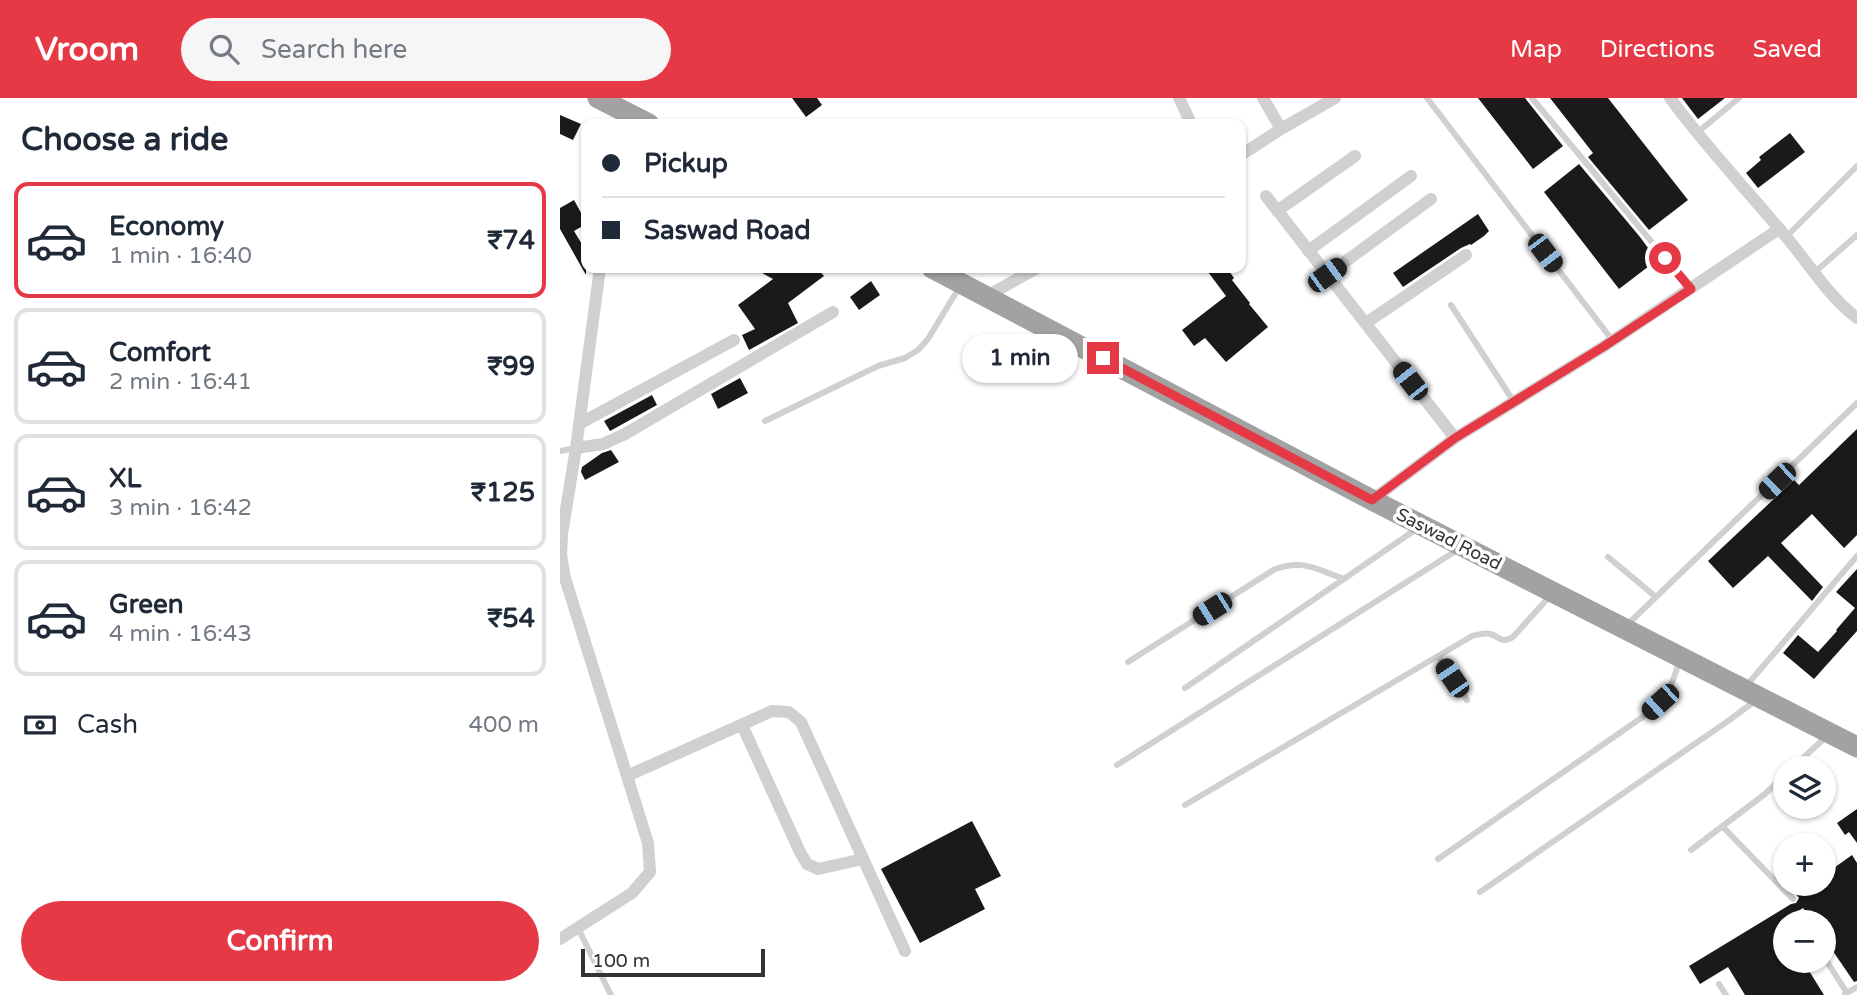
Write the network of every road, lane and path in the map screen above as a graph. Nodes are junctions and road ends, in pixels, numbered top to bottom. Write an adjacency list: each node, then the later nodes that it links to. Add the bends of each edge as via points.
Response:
1 (598, 98): 9 (highway)
2 (1179, 98): 10 (street)
3 (1263, 98): 11 (street)
4 (1335, 98): 11 (street)
5 (1427, 98): 37 (lane)
6 (1532, 98): 30 (lane)
7 (1671, 98): 12 (street)
8 (1739, 98): 12 (lane)
9 (622, 117)
10 (1187, 119)
11 (1282, 129): 13 (street)
12 (1696, 133): 20 (street)
13 (1246, 152)
14 (1355, 156): 19 (street)
15 (1857, 166): 20 (lane)
16 (1411, 176): 22 (street)
17 (1266, 196): 19 (street)
18 (1431, 199): 28 (street)
19 (1277, 211): 22 (street)
20 (1783, 233): 24 (street); 30 (street)
21 (1857, 235): 24 (lane)
22 (1308, 251): 28 (street)
23 (1466, 256): 35 (street)
24 (1815, 272): 34 (street)
25 (599, 273): 41 (street)
26 (941, 273): 29 (highway, Saswad Road)
27 (1028, 273): 31 (street)
28 (1327, 275): 35 (street)
29 (961, 284): 31 (highway, Saswad Road); 40 (lane, via 918,350)
30 (1691, 289): 37 (street)
31 (985, 296): 45 (highway, Saswad Road)
32 (1451, 305): 38 (lane)
33 (834, 312): 43 (street, via 625,434 603,444)
34 (1857, 318)
35 (1366, 323): 42 (street)
36 (734, 340): 41 (street)
37 (1613, 341): 38 (street)
38 (1514, 402): 42 (street)
39 (1857, 403): 52 (lane)
40 (765, 421)
41 (579, 424): 43 (street)
42 (1455, 438): 45 (street)
43 (576, 448): 44 (lane); 65 (street, via 561,555)
44 (560, 451)
45 (1372, 500): 46 (highway, Saswad Road)
46 (1422, 525): 47 (highway, Saswad Road); 50 (lane)
47 (1463, 546): 51 (highway, Saswad Road); 64 (lane)
48 (1857, 556): 58 (lane)
49 (1608, 557): 52 (lane)
50 (1343, 579): 56 (lane, via 1302,564 1275,569); 57 (lane)
51 (1554, 593): 53 (highway, Saswad Road); 54 (lane, via 1513,637 1472,636)
52 (1656, 597): 53 (lane)
53 (1624, 628): 55 (highway, Saswad Road)
54 (1438, 656): 59 (lane); 67 (lane)
55 (1680, 657): 58 (highway, Saswad Road); 71 (lane, via 1672,685 1644,716)
56 (1128, 662)
57 (1185, 688)
58 (1751, 693): 61 (highway, Saswad Road); 72 (lane, via 1728,721)
59 (1467, 700)
60 (742, 725): 65 (street); 70 (street, via 807,864 818,869); 70 (street, via 772,711 789,712 801,722)
61 (1829, 733): 62 (highway, Saswad Road); 63 (lane)
62 (1857, 747)
63 (1805, 756)
64 (1118, 765)
65 (627, 776): 74 (street, via 648,843 650,872 632,893)
66 (1773, 786): 68 (lane)
67 (1185, 805)
68 (1722, 826): 69 (lane); 73 (lane)
69 (1690, 850)
70 (863, 859): 76 (street)
71 (1438, 859)
72 (1480, 892)
73 (1793, 899)
74 (578, 928): 75 (street); 81 (lane)
75 (560, 939)
76 (905, 951)
77 (1833, 973): 80 (lane)
78 (1719, 984): 82 (lane)
79 (1857, 987): 80 (lane)
80 (1845, 994)
81 (611, 995)
82 (1726, 995)

